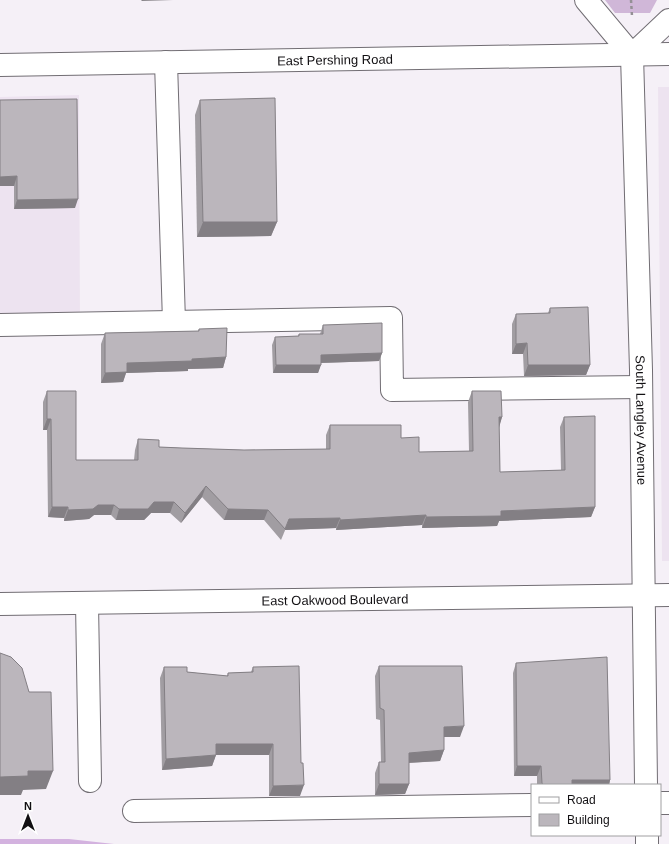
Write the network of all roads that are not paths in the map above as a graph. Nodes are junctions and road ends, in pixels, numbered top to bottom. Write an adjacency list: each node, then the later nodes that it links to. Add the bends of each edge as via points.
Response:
1 (586, 0): 4 (street)
2 (669, 20): 4 (street)
3 (669, 54): 4 (street, East Pershing Road)
4 (632, 55): 5 (street, East Pershing Road); 9 (street, South Langley Avenue)
5 (166, 62): 6 (street, East Pershing Road); 7 (street)
6 (0, 65)
7 (174, 322): 8 (street); 9 (street, via 390,318 392,390)
8 (0, 325)
9 (641, 387): 10 (street, South Langley Avenue)
10 (642, 595): 11 (street, East Oakwood Boulevard); 12 (street, East Oakwood Boulevard); 15 (street, South Langley Avenue)
11 (669, 595)
12 (87, 603): 13 (street, East Oakwood Boulevard); 14 (street)
13 (0, 604)
14 (90, 781)
15 (646, 784)
16 (531, 805): 17 (street)
17 (134, 811)

